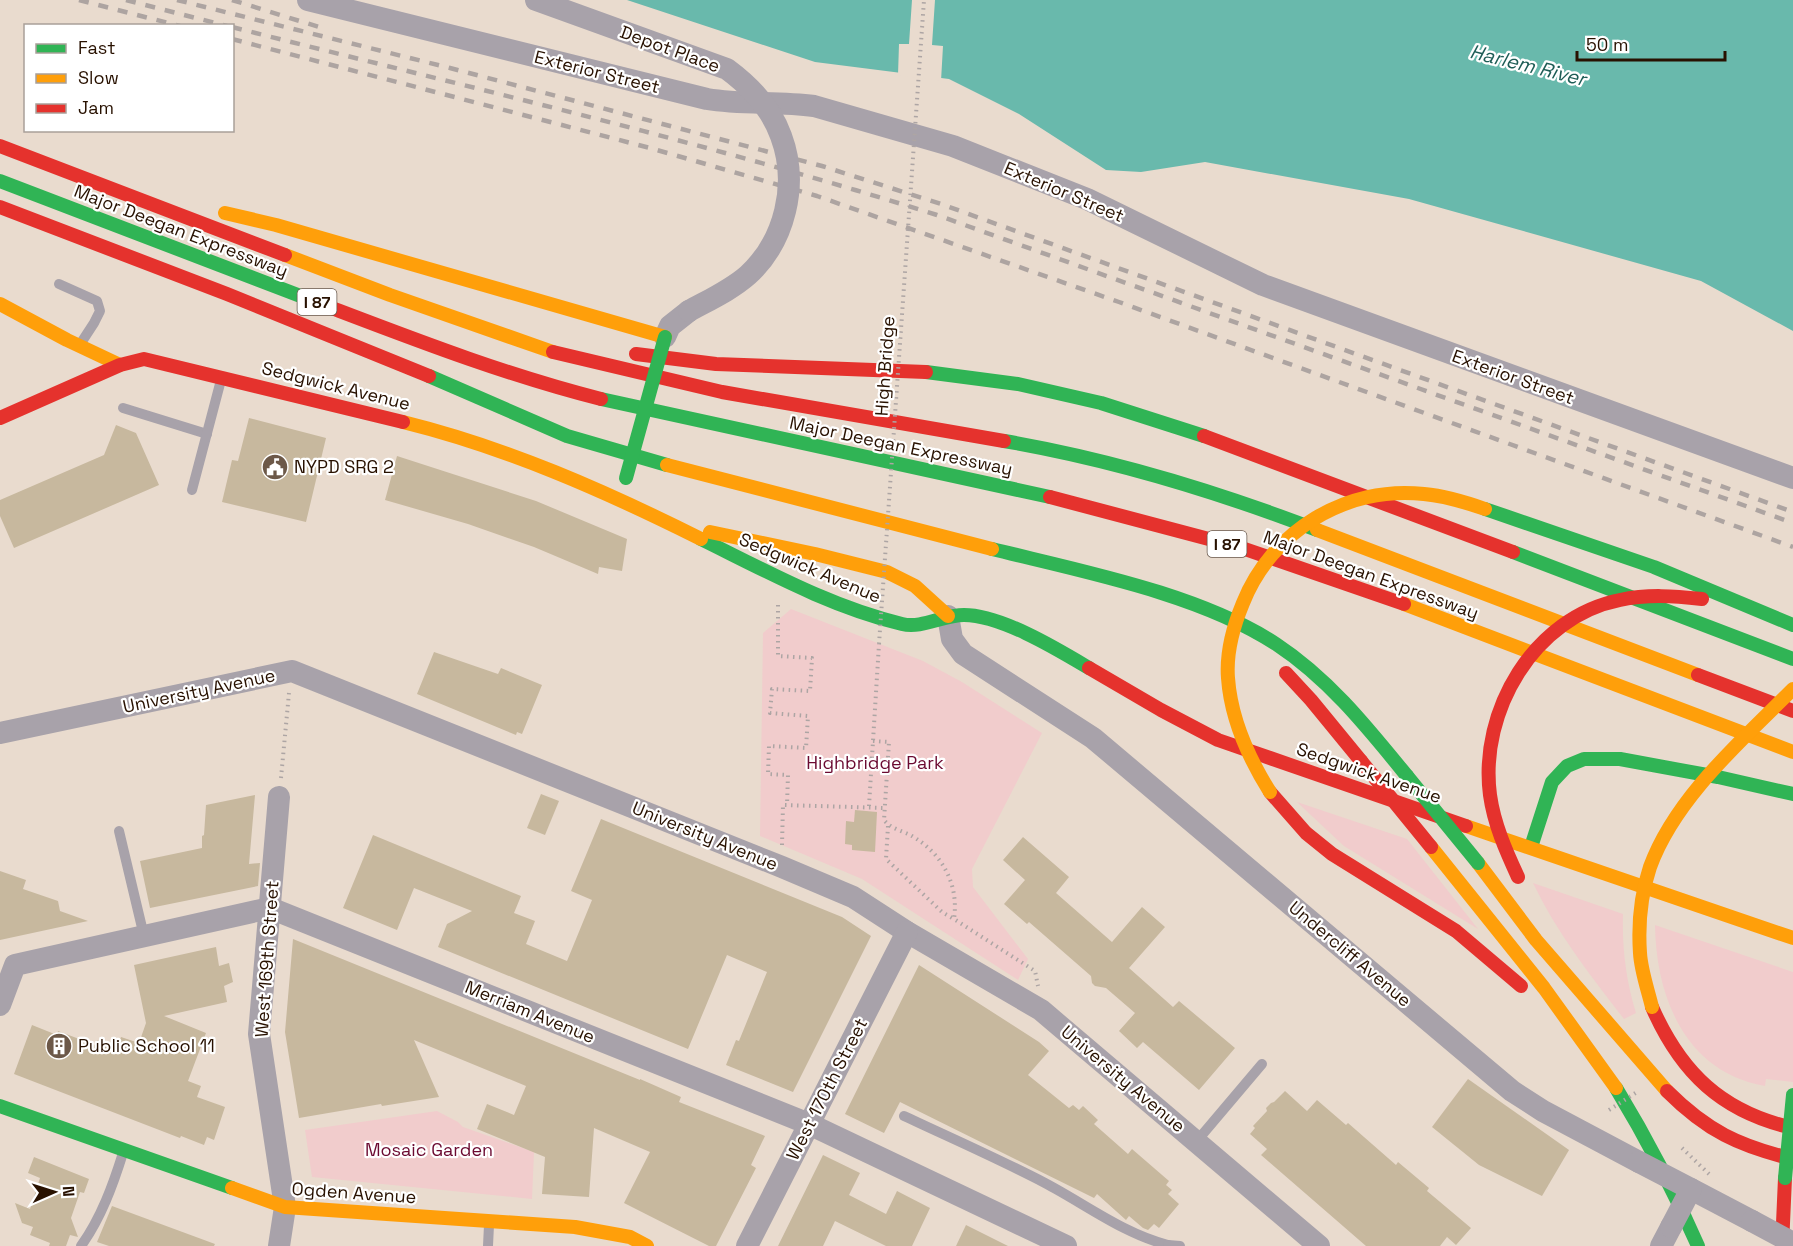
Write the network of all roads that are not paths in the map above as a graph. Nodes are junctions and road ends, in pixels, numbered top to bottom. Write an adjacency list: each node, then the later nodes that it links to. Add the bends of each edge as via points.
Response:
1 (308, 0): 21 (street, Exterior Street, via 707,99 814,106 953,146 1087,199 1263,285)
2 (536, 0): 13 (street, Depot Place, bridge, via 727,69 763,103 782,137 788,173 787,205 771,245 746,276 681,317)
3 (0, 146): 4 (main road, Major Deegan Expressway / I 87)
4 (87, 179): 6 (main road); 11 (main road, Major Deegan Expressway / I 87)
5 (0, 181): 34 (main road, Major Deegan Expressway / I 87, via 508,373 650,411 1038,494 1239,547 1409,606)
6 (187, 203)
7 (0, 207): 25 (main road, via 299,322 567,436 1088,573)
8 (209, 209): 13 (main road)
9 (59, 284): 14 (lane, via 97,301 100,310)
10 (0, 304): 14 (main road)
11 (460, 320): 12 (main road); 32 (main road, Major Deegan Expressway / I 87, via 605,367 722,392 1028,445 1170,480 1313,528)
12 (555, 337)
13 (665, 337): 23 (main road, Depot Place, bridge)
14 (79, 345): 16 (main road)
15 (625, 351): 29 (main road, via 716,364 938,372 1018,384 1101,403 1218,440)
16 (120, 365): 17 (main road, Sedgwick Avenue, via 144,358); 19 (main road, Sedgwick Avenue)
17 (222, 377): 20 (lane); 23 (main road, Sedgwick Avenue, via 465,438 548,468)
18 (123, 408): 20 (lane)
19 (0, 418)
20 (207, 434): 22 (lane)
21 (1793, 478)
22 (192, 490)
23 (620, 501): 24 (main road, Sedgwick Avenue)
24 (663, 520): 26 (main road, Sedgwick Avenue, via 887,572 915,586); 26 (main road, Sedgwick Avenue, via 829,600 870,615 905,626)
25 (1174, 600): 28 (main road, via 1208,616); 46 (main road, bridge, via 1248,629 1285,650 1344,701)
26 (948, 616): 38 (main road, Sedgwick Avenue, via 976,616 1017,629 1218,740); 57 (street, Undercliff Avenue, bridge, via 952,639 963,654 1093,738 1512,1090)
27 (1793, 626): 39 (main road, bridge, via 1719,603 1658,594 1606,602 1553,632 1512,682 1501,706 1489,756 1492,808); 48 (main road, bridge, via 1654,567 1457,499 1399,492 1344,503 1300,527 1272,553 1250,584 1240,607 1228,666 1229,690 1248,752 1270,792 1306,833 1332,854 1456,931 1484,953 1578,1043)
28 (1259, 650)
29 (1793, 659)
30 (1277, 665): 48 (main road, bridge, via 1311,700 1431,847 1568,1019)
31 (1793, 689): 53 (main road, bridge, via 1697,787 1675,816 1658,846 1642,894 1638,926 1641,969 1652,1007 1675,1052 1692,1074 1749,1113)
32 (1793, 711)
33 (0, 733): 41 (street, University Avenue, via 292,671 853,897)
34 (1793, 752)
35 (1793, 794): 38 (main road, via 1620,759 1584,759 1567,766 1552,782)
36 (279, 796): 40 (street, West 169th Street)
37 (118, 831): 42 (lane)
38 (1531, 847): 44 (main road, Sedgwick Avenue)
39 (1520, 882)
40 (270, 908): 42 (street); 52 (street, Merriam Avenue); 58 (street, West 169th Street, via 259,1034)
41 (907, 932): 52 (street, West 170th Street); 54 (street, University Avenue, via 1041,1010)
42 (144, 936): 45 (street, via 15,964)
43 (1551, 936): 46 (main road)
44 (1793, 938)
45 (0, 1005)
46 (1599, 1011): 56 (main road, via 1671,1096 1698,1120 1747,1147)
47 (1262, 1064): 54 (lane)
48 (1619, 1094): 71 (main road, via 1664,1170)
49 (1793, 1095): 72 (main road, bridge)
50 (0, 1106): 55 (main road, Ogden Avenue)
51 (904, 1116): 62 (lane)
52 (809, 1124): 67 (street, West 170th Street); 68 (street, Merriam Avenue)
53 (1793, 1128)
54 (1196, 1142): 70 (street, University Avenue)
55 (124, 1150): 58 (main road, Ogden Avenue); 63 (lane, via 113,1184)
56 (1793, 1159)
57 (1691, 1189): 60 (street, bridge); 61 (street, Undercliff Avenue, bridge)
58 (285, 1207): 59 (main road, Ogden Avenue); 64 (street, West 169th Street)
59 (490, 1221): 65 (lane); 66 (main road, Ogden Avenue, via 601,1231 630,1237)
60 (1666, 1236)
61 (1793, 1243)
62 (1168, 1245): 69 (lane)
63 (81, 1246)
64 (279, 1246)
65 (488, 1246)
66 (647, 1246)
67 (747, 1246)
68 (1066, 1246)
69 (1180, 1246)
70 (1318, 1246)
71 (1698, 1246)
72 (1782, 1246)

